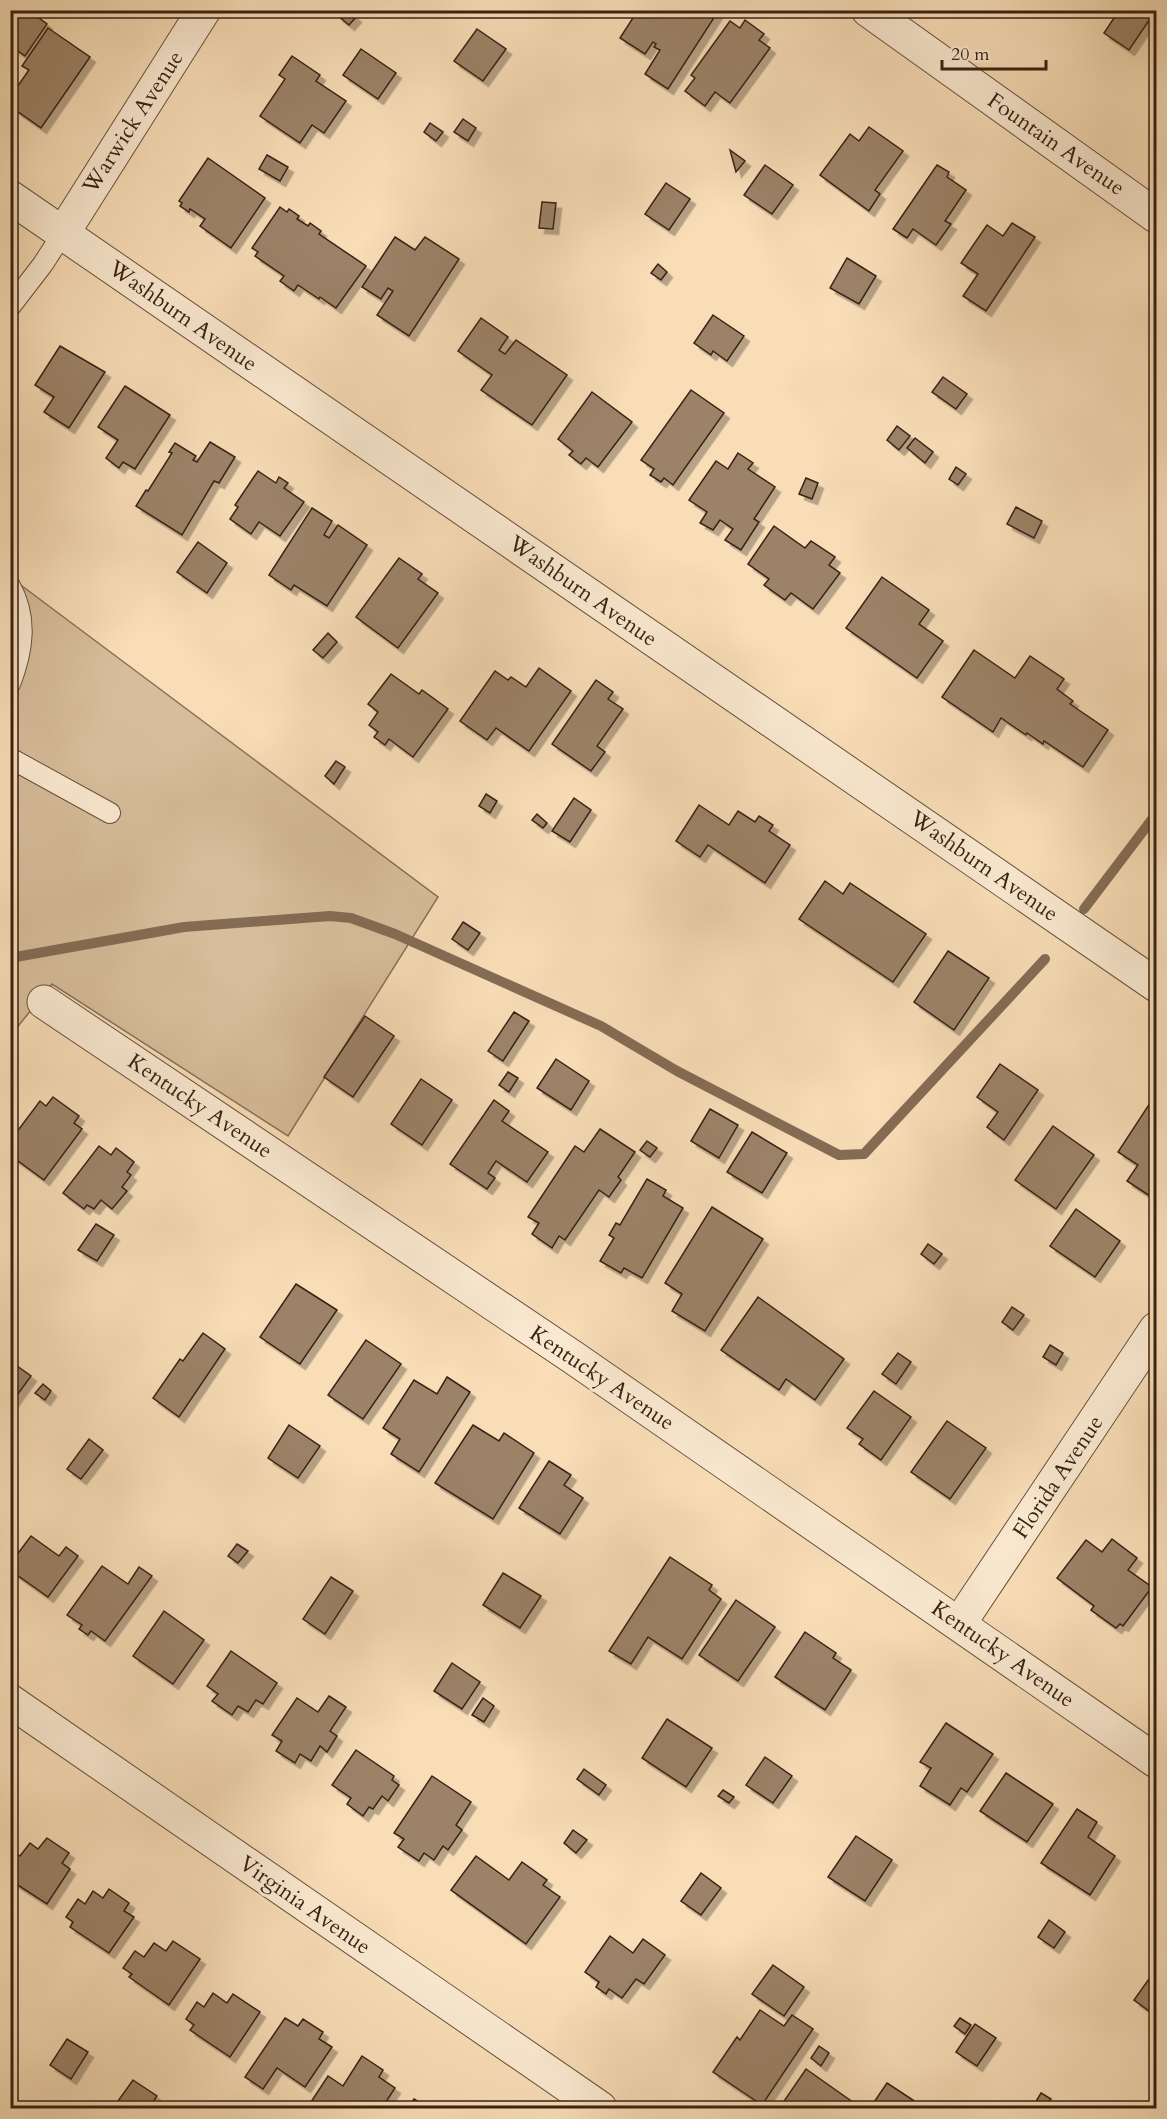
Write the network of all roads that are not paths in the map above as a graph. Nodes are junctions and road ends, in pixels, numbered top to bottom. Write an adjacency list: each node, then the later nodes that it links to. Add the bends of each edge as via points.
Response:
1 (204, 10): 5 (street, Warwick Avenue)
2 (868, 10): 4 (street, Fountain Avenue)
3 (10, 197): 5 (street, Washburn Avenue)
4 (1156, 216)
5 (63, 233): 6 (lane); 11 (street, Washburn Avenue)
6 (10, 307)
7 (10, 586): 8 (lane, via 21,615 23,638)
8 (10, 684)
9 (10, 758): 10 (lane)
10 (110, 813)
11 (1156, 985)
12 (44, 1002): 14 (street, Kentucky Avenue, via 574,1358)
13 (1156, 1329): 14 (street, Florida Avenue)
14 (959, 1624): 16 (street, Kentucky Avenue)
15 (10, 1701): 17 (street, Virginia Avenue)
16 (1156, 1761)
17 (600, 2109)

